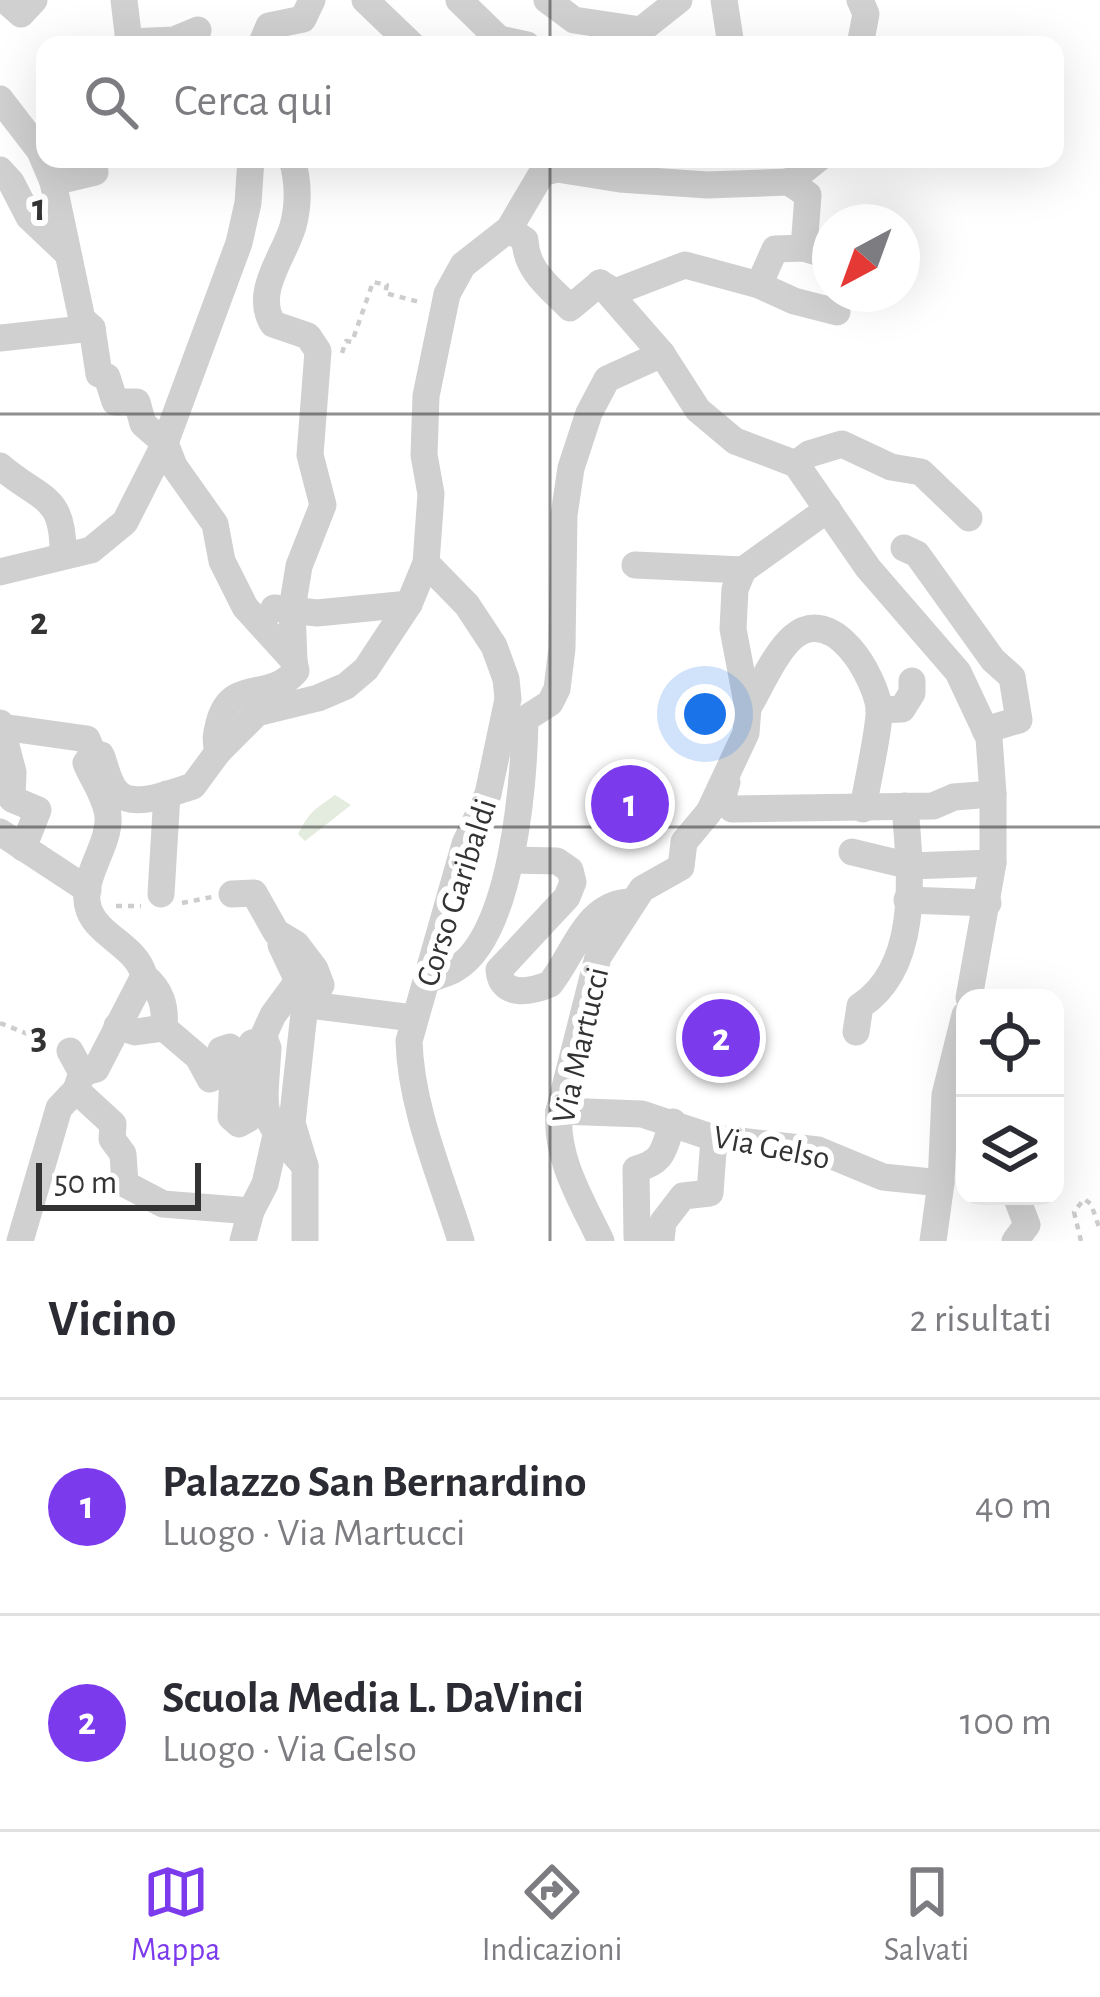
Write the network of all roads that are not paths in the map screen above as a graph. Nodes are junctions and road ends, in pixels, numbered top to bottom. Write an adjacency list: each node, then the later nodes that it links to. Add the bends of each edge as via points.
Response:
1 (5, 0): 2 (street, via 21,14)
2 (34, 0)
3 (124, 0): 13 (street)
4 (194, 0): 14 (street)
5 (311, 0): 15 (street, via 303,19 269,26)
6 (365, 0): 16 (street)
7 (459, 0): 17 (street)
8 (547, 0): 12 (street)
9 (680, 0): 12 (street, via 641,30)
10 (724, 0): 18 (street)
11 (860, 0): 19 (street)
12 (577, 10)
13 (127, 36)
14 (199, 36)
15 (265, 36)
16 (403, 36)
17 (496, 36)
18 (730, 36)
19 (862, 36)
20 (0, 99): 21 (street)
21 (36, 146)
22 (47, 168): 31 (street)
23 (94, 168): 31 (street)
24 (250, 168): 43 (street, via 239,243)
25 (294, 168): 58 (street, via 293,227 265,304 273,325 308,336 318,351 310,455 323,505)
26 (549, 168): 34 (street)
27 (807, 168): 32 (street)
28 (620, 169): 30 (street)
29 (0, 170): 36 (street, via 28,217)
30 (707, 172): 32 (street)
31 (53, 182): 36 (street)
32 (789, 182): 33 (street, via 808,195)
33 (812, 220)
34 (509, 229): 37 (street, via 525,240 533,270 571,308); 51 (street, via 463,265 447,294 425,419)
35 (812, 252): 38 (street, via 775,249)
36 (67, 253): 40 (street, via 82,319)
37 (600, 283): 38 (street, via 615,292 685,265); 42 (street)
38 (759, 285): 39 (street)
39 (812, 306)
40 (92, 328): 41 (street); 43 (street, via 115,403 137,402 143,424)
41 (0, 338)
42 (662, 354): 44 (street, via 716,426); 74 (street, via 607,379 571,468 557,688 550,703 525,718)
43 (165, 443): 50 (street, via 116,533 91,550); 57 (street, via 215,524)
44 (796, 464): 46 (street); 47 (street, via 842,444 921,472)
45 (0, 466): 50 (street, via 55,507)
46 (828, 509): 53 (street); 54 (street)
47 (969, 518)
48 (931, 537): 49 (street)
49 (904, 548): 53 (street); 64 (street, via 917,554 1012,677 1019,720)
50 (63, 555): 55 (street)
51 (426, 563): 56 (street); 85 (street, Corso Garibaldi, via 494,646 508,699 488,794)
52 (635, 565): 54 (street)
53 (868, 568): 64 (street, via 958,672)
54 (743, 570): 61 (street, Via Martucci, via 734,629)
55 (0, 572)
56 (409, 604): 58 (street); 65 (street, via 346,686 257,713)
57 (245, 608): 58 (street); 59 (street)
58 (292, 609): 59 (street)
59 (294, 661): 65 (street, via 286,683 233,695 224,705)
60 (912, 681): 62 (street, via 902,710)
61 (748, 708): 62 (street, via 792,638 818,628 848,646); 67 (street, Via Martucci)
62 (879, 710): 71 (street)
63 (1, 725): 66 (street, via 87,739); 72 (street, via 12,800 38,810)
64 (985, 730): 69 (street)
65 (218, 752): 68 (street, via 193,786)
66 (93, 754): 68 (street, via 103,758 120,796); 77 (street, via 86,764 108,824)
67 (732, 765): 71 (street, via 722,800 732,809); 81 (street, Via Martucci, via 684,842 681,867)
68 (166, 794): 79 (street)
69 (993, 794): 70 (street); 75 (street)
70 (919, 806): 71 (street); 76 (street)
71 (863, 809)
72 (11, 840): 77 (street)
73 (852, 852): 76 (street)
74 (511, 860): 81 (street, via 557,861 573,882 499,970 500,980 521,992 550,984 608,905); 85 (street, via 483,936 456,969)
75 (993, 863): 76 (street); 82 (street)
76 (910, 866): 80 (street)
77 (88, 890): 84 (street, via 92,917)
78 (232, 894): 83 (street, via 254,893)
79 (161, 895)
80 (908, 900): 82 (street); 91 (street, via 904,945 876,995 860,1006)
81 (632, 902): 95 (street, Via Martucci, via 591,972)
82 (988, 903): 86 (street)
83 (276, 932): 87 (street, via 296,944 320,979); 92 (street, via 298,976)
84 (144, 976): 89 (street); 90 (street, via 158,987)
85 (428, 980): 88 (street, Corso Garibaldi)
86 (971, 989)
87 (310, 1006): 88 (street); 99 (street, via 292,1123)
88 (413, 1018): 108 (street, Corso Garibaldi, via 410,1068)
89 (117, 1027): 90 (street); 94 (street, via 96,1069)
90 (164, 1028): 92 (street, via 198,1057 208,1078 216,1076 220,1049 233,1050 231,1114 238,1124 248,1119 252,1043)
91 (856, 1032)
92 (262, 1039): 97 (street, via 265,1112)
93 (956, 1052): 100 (street, via 945,1095)
94 (76, 1071): 102 (street, via 113,1124 125,1184 163,1204); 105 (street)
95 (559, 1111): 96 (street, Via Gelso); 109 (street, Via Martucci, via 568,1172)
96 (673, 1122): 98 (street, Via Gelso); 103 (street, Via Gelso, via 655,1164 636,1169)
97 (276, 1135): 99 (street); 102 (street)
98 (714, 1138): 100 (street, Via Gelso, via 818,1150 883,1177); 103 (street, via 710,1193 683,1196)
99 (305, 1166): 107 (street)
100 (941, 1183): 110 (street)
101 (1019, 1205): 104 (street, via 1027,1225)
102 (251, 1211): 106 (street)
103 (644, 1240)
104 (1022, 1240)
105 (20, 1241)
106 (243, 1241)
107 (304, 1241)
108 (461, 1241)
109 (601, 1241)
110 (933, 1241)

